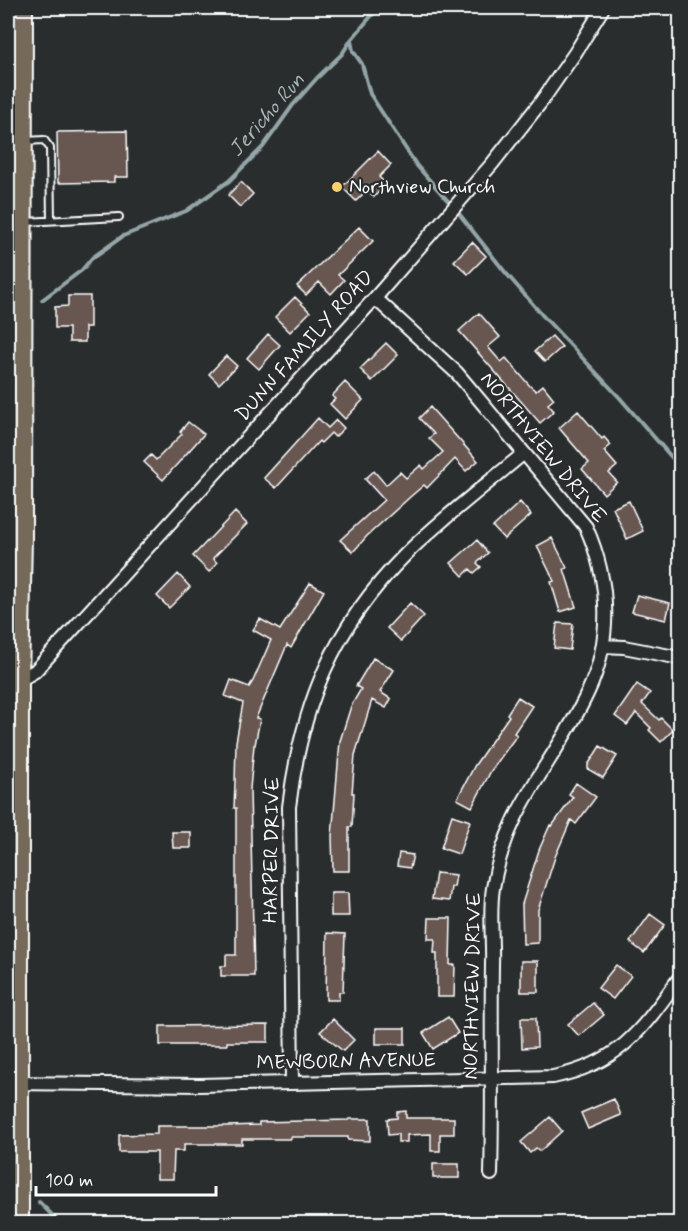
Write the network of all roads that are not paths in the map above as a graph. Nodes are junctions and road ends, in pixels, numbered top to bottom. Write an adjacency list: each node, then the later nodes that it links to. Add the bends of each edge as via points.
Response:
1 (22, 8): 3 (highway)
2 (603, 8): 7 (street, DUNN FAMILY ROAD, via 541,102)
3 (21, 141): 5 (lane, via 44,140 49,144); 6 (highway)
4 (119, 217): 5 (lane)
5 (51, 220): 6 (lane)
6 (21, 222): 11 (highway, via 21,538)
7 (375, 298): 8 (street, NORTHVIEW DRIVE, via 457,373); 11 (street, DUNN FAMILY ROAD, via 35,671)
8 (524, 453): 9 (street, NORTHVIEW DRIVE, via 586,527 592,540 604,586); 15 (street, HARPER DRIVE, via 406,554 377,585 344,632 319,681 301,734 289,807)
9 (603, 646): 10 (street); 13 (street, NORTHVIEW DRIVE, via 587,694 516,813 498,864 492,891)
10 (681, 658)
11 (13, 682): 14 (highway)
12 (681, 977): 13 (street, MEWBORN AVENUE, via 632,1040 603,1060 553,1077)
13 (492, 1077): 15 (street, MEWBORN AVENUE); 16 (street, NORTHVIEW DRIVE)
14 (12, 1082): 15 (street, MEWBORN AVENUE); 17 (highway)
15 (292, 1082)
16 (491, 1174)
17 (18, 1224)

